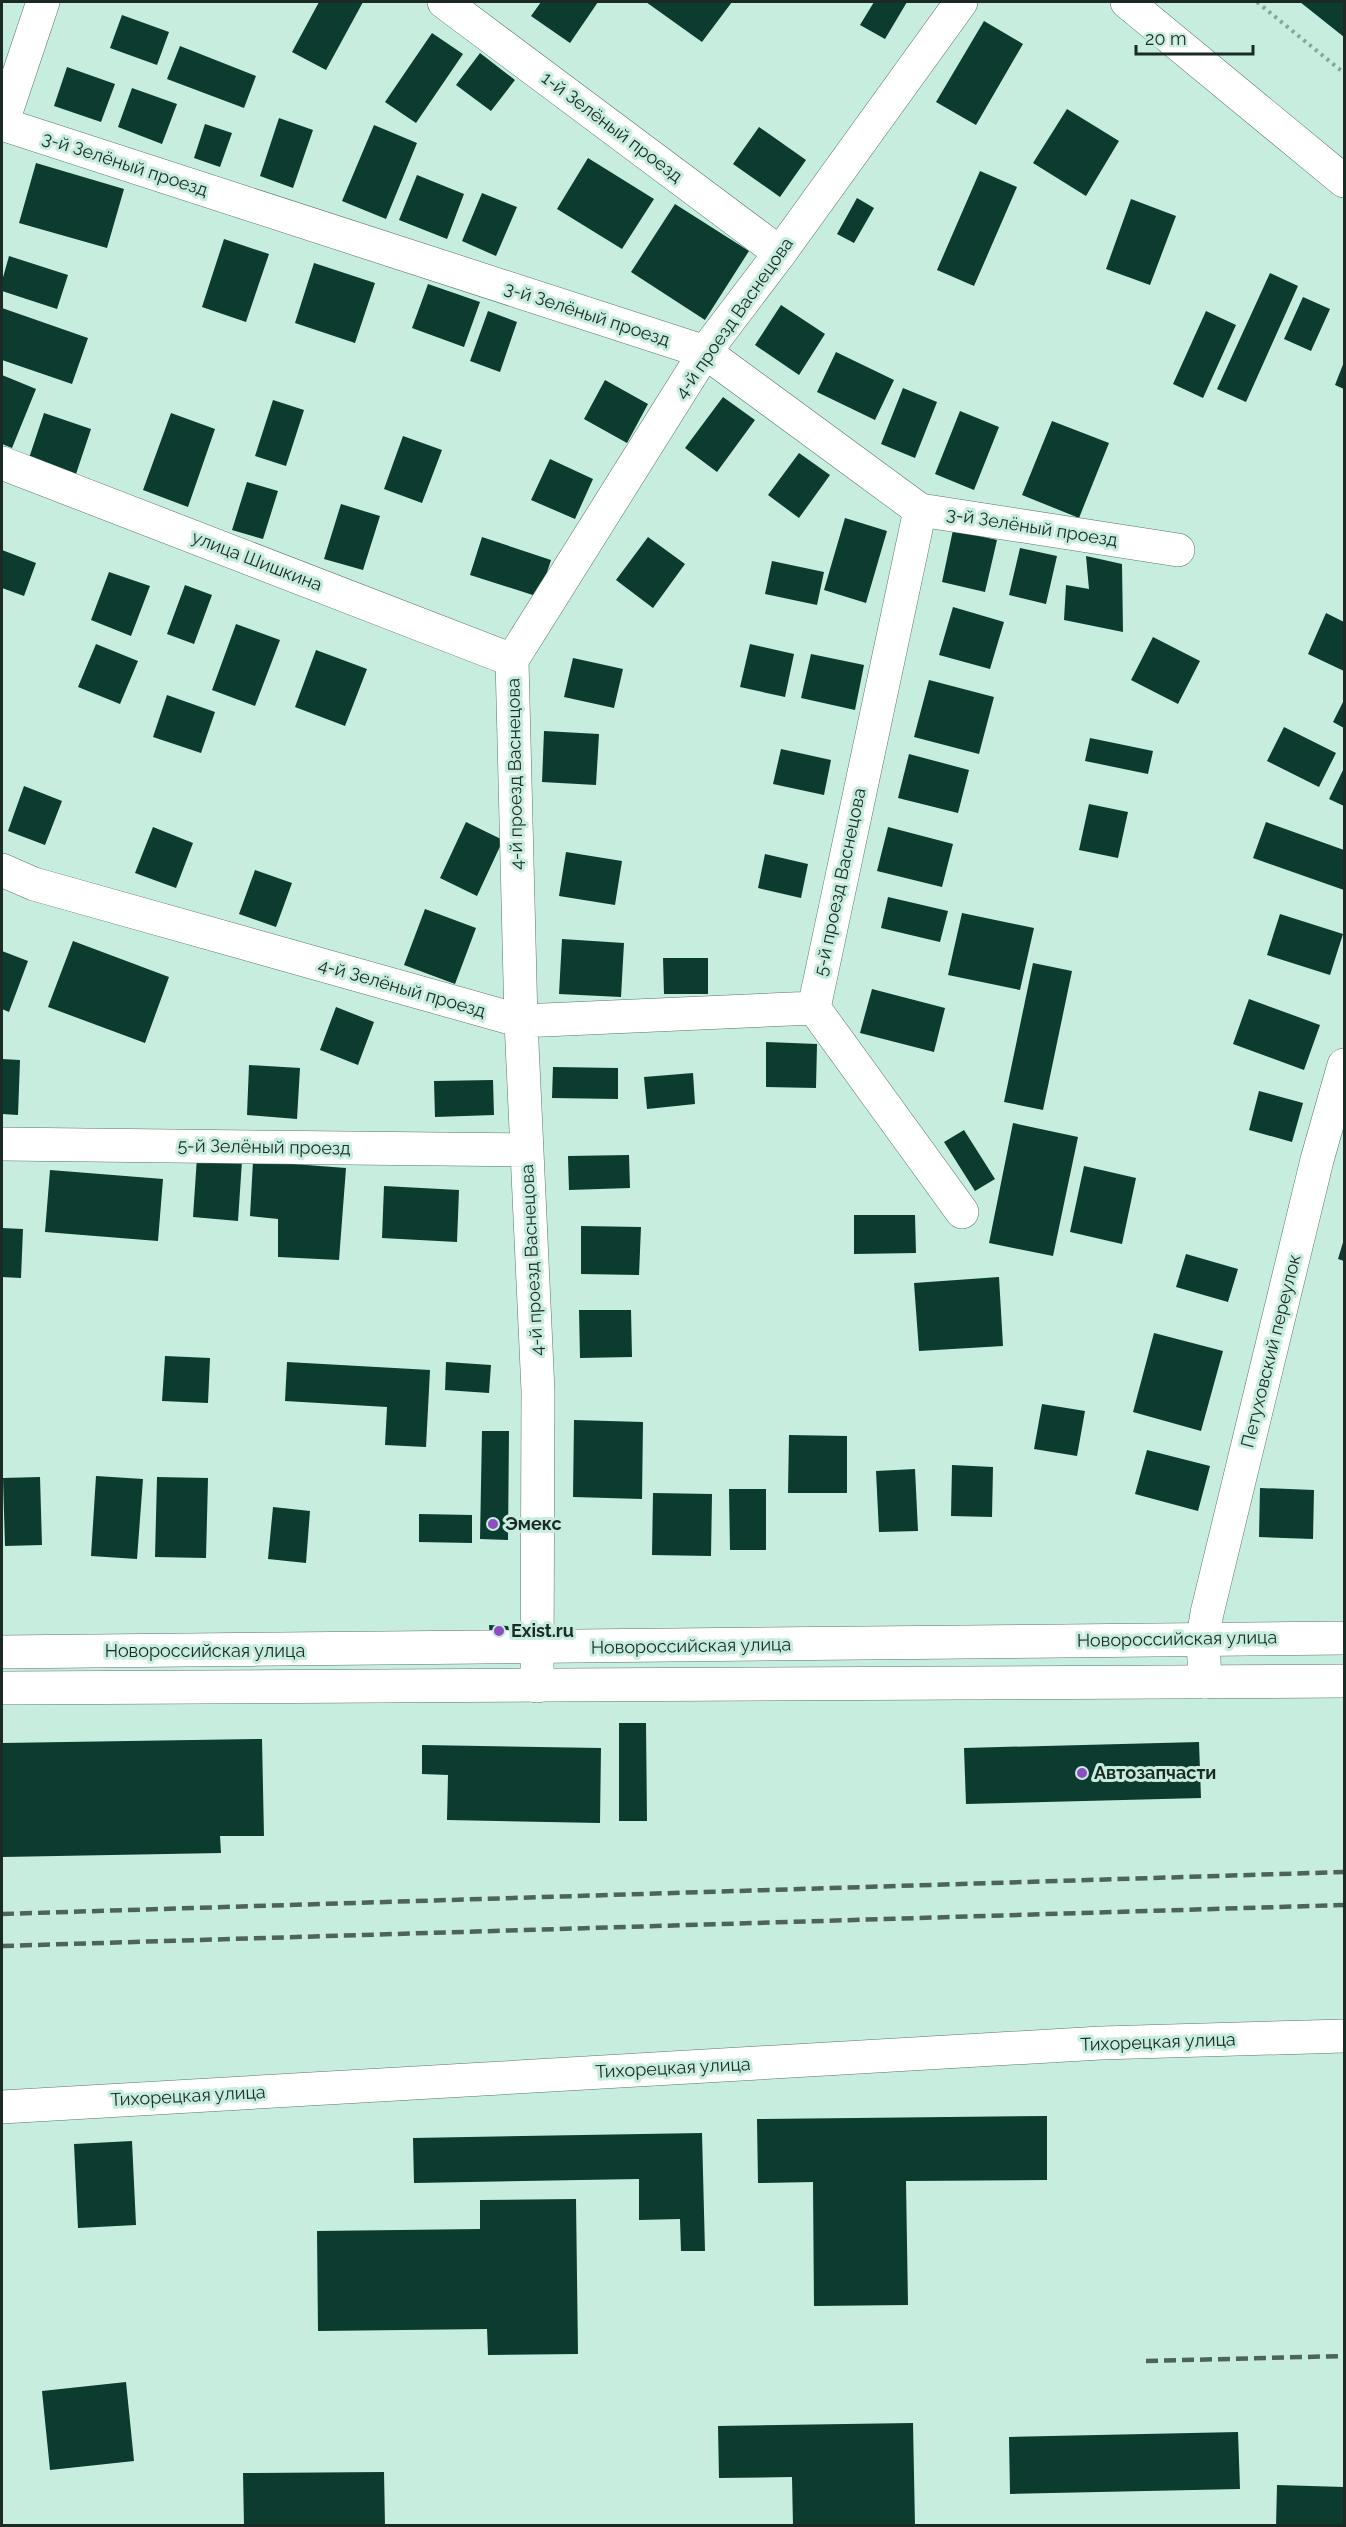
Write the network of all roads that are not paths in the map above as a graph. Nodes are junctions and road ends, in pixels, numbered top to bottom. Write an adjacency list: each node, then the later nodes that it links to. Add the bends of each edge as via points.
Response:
1 (43, 2): 5 (street)
2 (444, 2): 7 (street, 1-й Зелёный проезд)
3 (961, 2): 7 (street, 4-й проезд Васнецова)
4 (1127, 2): 6 (street)
5 (2, 124): 8 (street, 3-й Зелёный проезд)
6 (1344, 181)
7 (780, 253): 8 (street, 4-й проезд Васнецова)
8 (705, 352): 10 (street, 3-й Зелёный проезд); 12 (street, 4-й проезд Васнецова)
9 (2, 463): 12 (street, улица Шишкина)
10 (920, 510): 11 (street, 3-й Зелёный проезд); 14 (street, 5-й проезд Васнецова)
11 (1178, 550)
12 (512, 660): 15 (street, 4-й проезд Васнецова)
13 (2, 870): 15 (street, 4-й Зелёный проезд, via 34,884)
14 (814, 1008): 15 (street, 4-й Зелёный проезд); 19 (street)
15 (521, 1021): 18 (street, 4-й проезд Васнецова)
16 (1344, 1065): 20 (street, Петуховский переулок, via 1317,1160)
17 (2, 1144): 18 (street, 5-й Зелёный проезд)
18 (527, 1150): 22 (street, 4-й проезд Васнецова, via 538,1391)
19 (962, 1212)
20 (1203, 1638): 21 (street, Новороссийская улица); 22 (street, Новороссийская улица); 25 (street, Петуховский переулок)
21 (1344, 1638)
22 (535, 1648): 23 (street, Новороссийская улица); 26 (street, 4-й проезд Васнецова)
23 (2, 1652)
24 (1344, 1681): 25 (street, Новороссийская улица)
25 (1204, 1682): 26 (street, Новороссийская улица)
26 (537, 1686): 27 (street, Новороссийская улица)
27 (2, 1688)
28 (1344, 2036): 29 (street, Тихорецкая улица, via 1101,2043)
29 (2, 2107)

